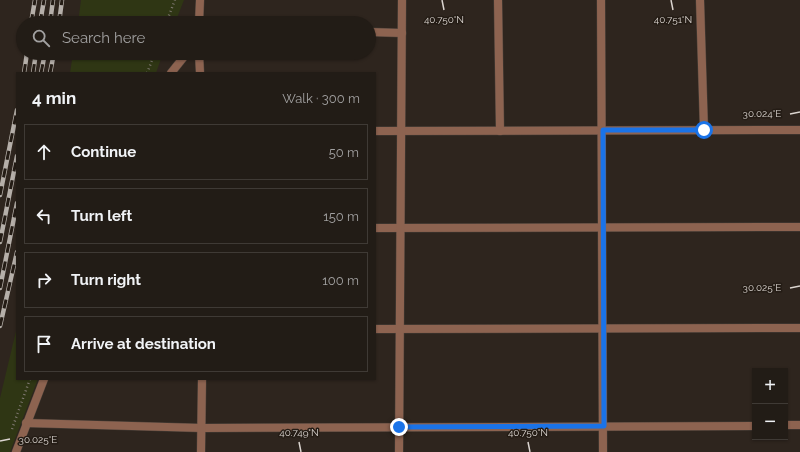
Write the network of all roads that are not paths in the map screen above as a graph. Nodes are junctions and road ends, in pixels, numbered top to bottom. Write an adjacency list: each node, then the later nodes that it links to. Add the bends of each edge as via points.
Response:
1 (200, 0): 6 (street)
2 (402, 0): 8 (street)
3 (498, 0): 18 (street)
4 (600, 0): 13 (street)
5 (700, 0): 14 (street)
6 (199, 16)
7 (376, 32): 8 (street)
8 (402, 33): 17 (street)
9 (182, 60): 11 (street)
10 (199, 60): 12 (street)
11 (173, 72)
12 (200, 72)
13 (603, 130): 14 (street); 18 (street); 22 (street)
14 (704, 130): 15 (street)
15 (800, 130)
16 (376, 131): 17 (street)
17 (401, 131): 18 (street); 21 (street)
18 (500, 131)
19 (800, 227): 22 (street)
20 (376, 228): 21 (street)
21 (401, 228): 22 (street); 23 (street)
22 (602, 228): 24 (street)
23 (400, 328): 24 (street); 26 (street); 34 (street)
24 (603, 328): 25 (street); 32 (street)
25 (800, 328)
26 (376, 329)
27 (44, 380): 29 (street)
28 (202, 380): 35 (street)
29 (26, 423): 35 (street); 36 (street)
30 (788, 425): 31 (street)
31 (800, 425)
32 (604, 426): 33 (street); 34 (street); 39 (street)
33 (752, 426)
34 (399, 427): 35 (street); 38 (street)
35 (202, 428): 37 (street)
36 (16, 452)
37 (201, 452)
38 (399, 452)
39 (603, 452)

